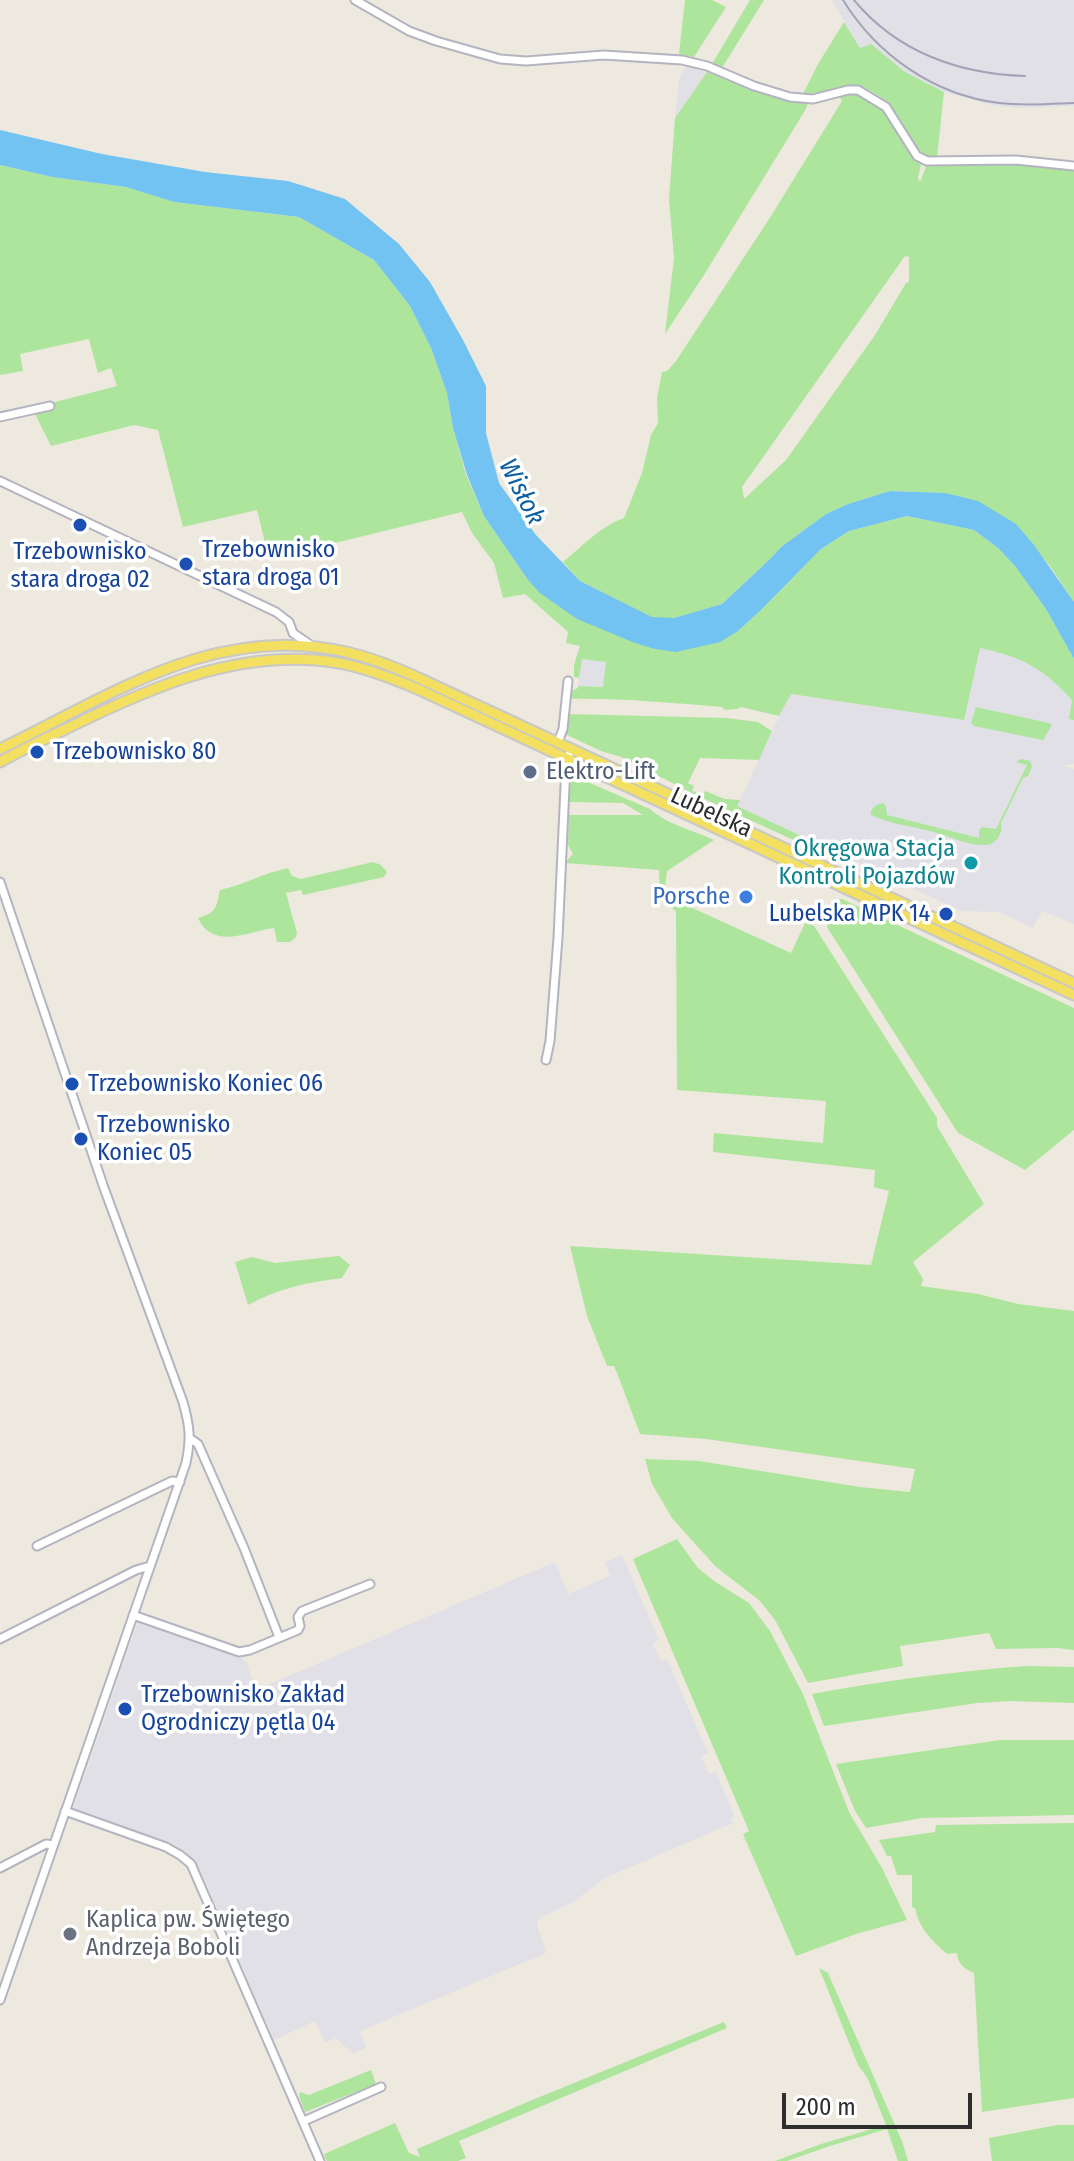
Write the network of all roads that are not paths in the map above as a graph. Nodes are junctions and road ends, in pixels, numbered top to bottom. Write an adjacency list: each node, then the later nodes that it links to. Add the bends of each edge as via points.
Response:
1 (355, 0): 2 (street, via 409,31 500,59 604,55 682,60 802,99 858,90 886,107 927,161 1016,160)
2 (1074, 166)
3 (50, 406): 4 (street)
4 (0, 417)
5 (0, 481): 6 (street, via 276,612)
6 (293, 633): 7 (street); 8 (street)
7 (284, 645): 8 (main road, Lubelska); 9 (main road, Lubelska)
8 (312, 646): 12 (main road, Lubelska, via 391,665)
9 (198, 657): 10 (main road, via 194,669); 13 (main road, Lubelska, via 126,686)
10 (203, 672): 14 (main road, Lubelska, via 285,659 355,667 412,687); 15 (main road, Lubelska, via 119,702)
11 (568, 681): 12 (street)
12 (564, 745): 14 (street); 17 (main road, Lubelska)
13 (0, 749)
14 (567, 759): 18 (main road, Lubelska); 19 (street)
15 (0, 762)
16 (0, 882): 20 (street, via 183,1402)
17 (1074, 983)
18 (1074, 995)
19 (546, 1060)
20 (191, 1439): 21 (street); 26 (street, via 198,1444)
21 (180, 1482): 22 (street, via 172,1481); 23 (street)
22 (37, 1546)
23 (150, 1566): 25 (street); 27 (street)
24 (370, 1584): 26 (street, via 302,1611 298,1630)
25 (133, 1615): 26 (street, via 239,1652); 28 (street)
26 (279, 1637)
27 (0, 1639)
28 (65, 1811): 29 (street); 33 (street, via 166,1847 191,1864)
29 (53, 1845): 30 (street); 31 (street)
30 (0, 1868)
31 (0, 2000)
32 (381, 2087): 33 (street)
33 (304, 2121): 34 (street)
34 (320, 2161)

